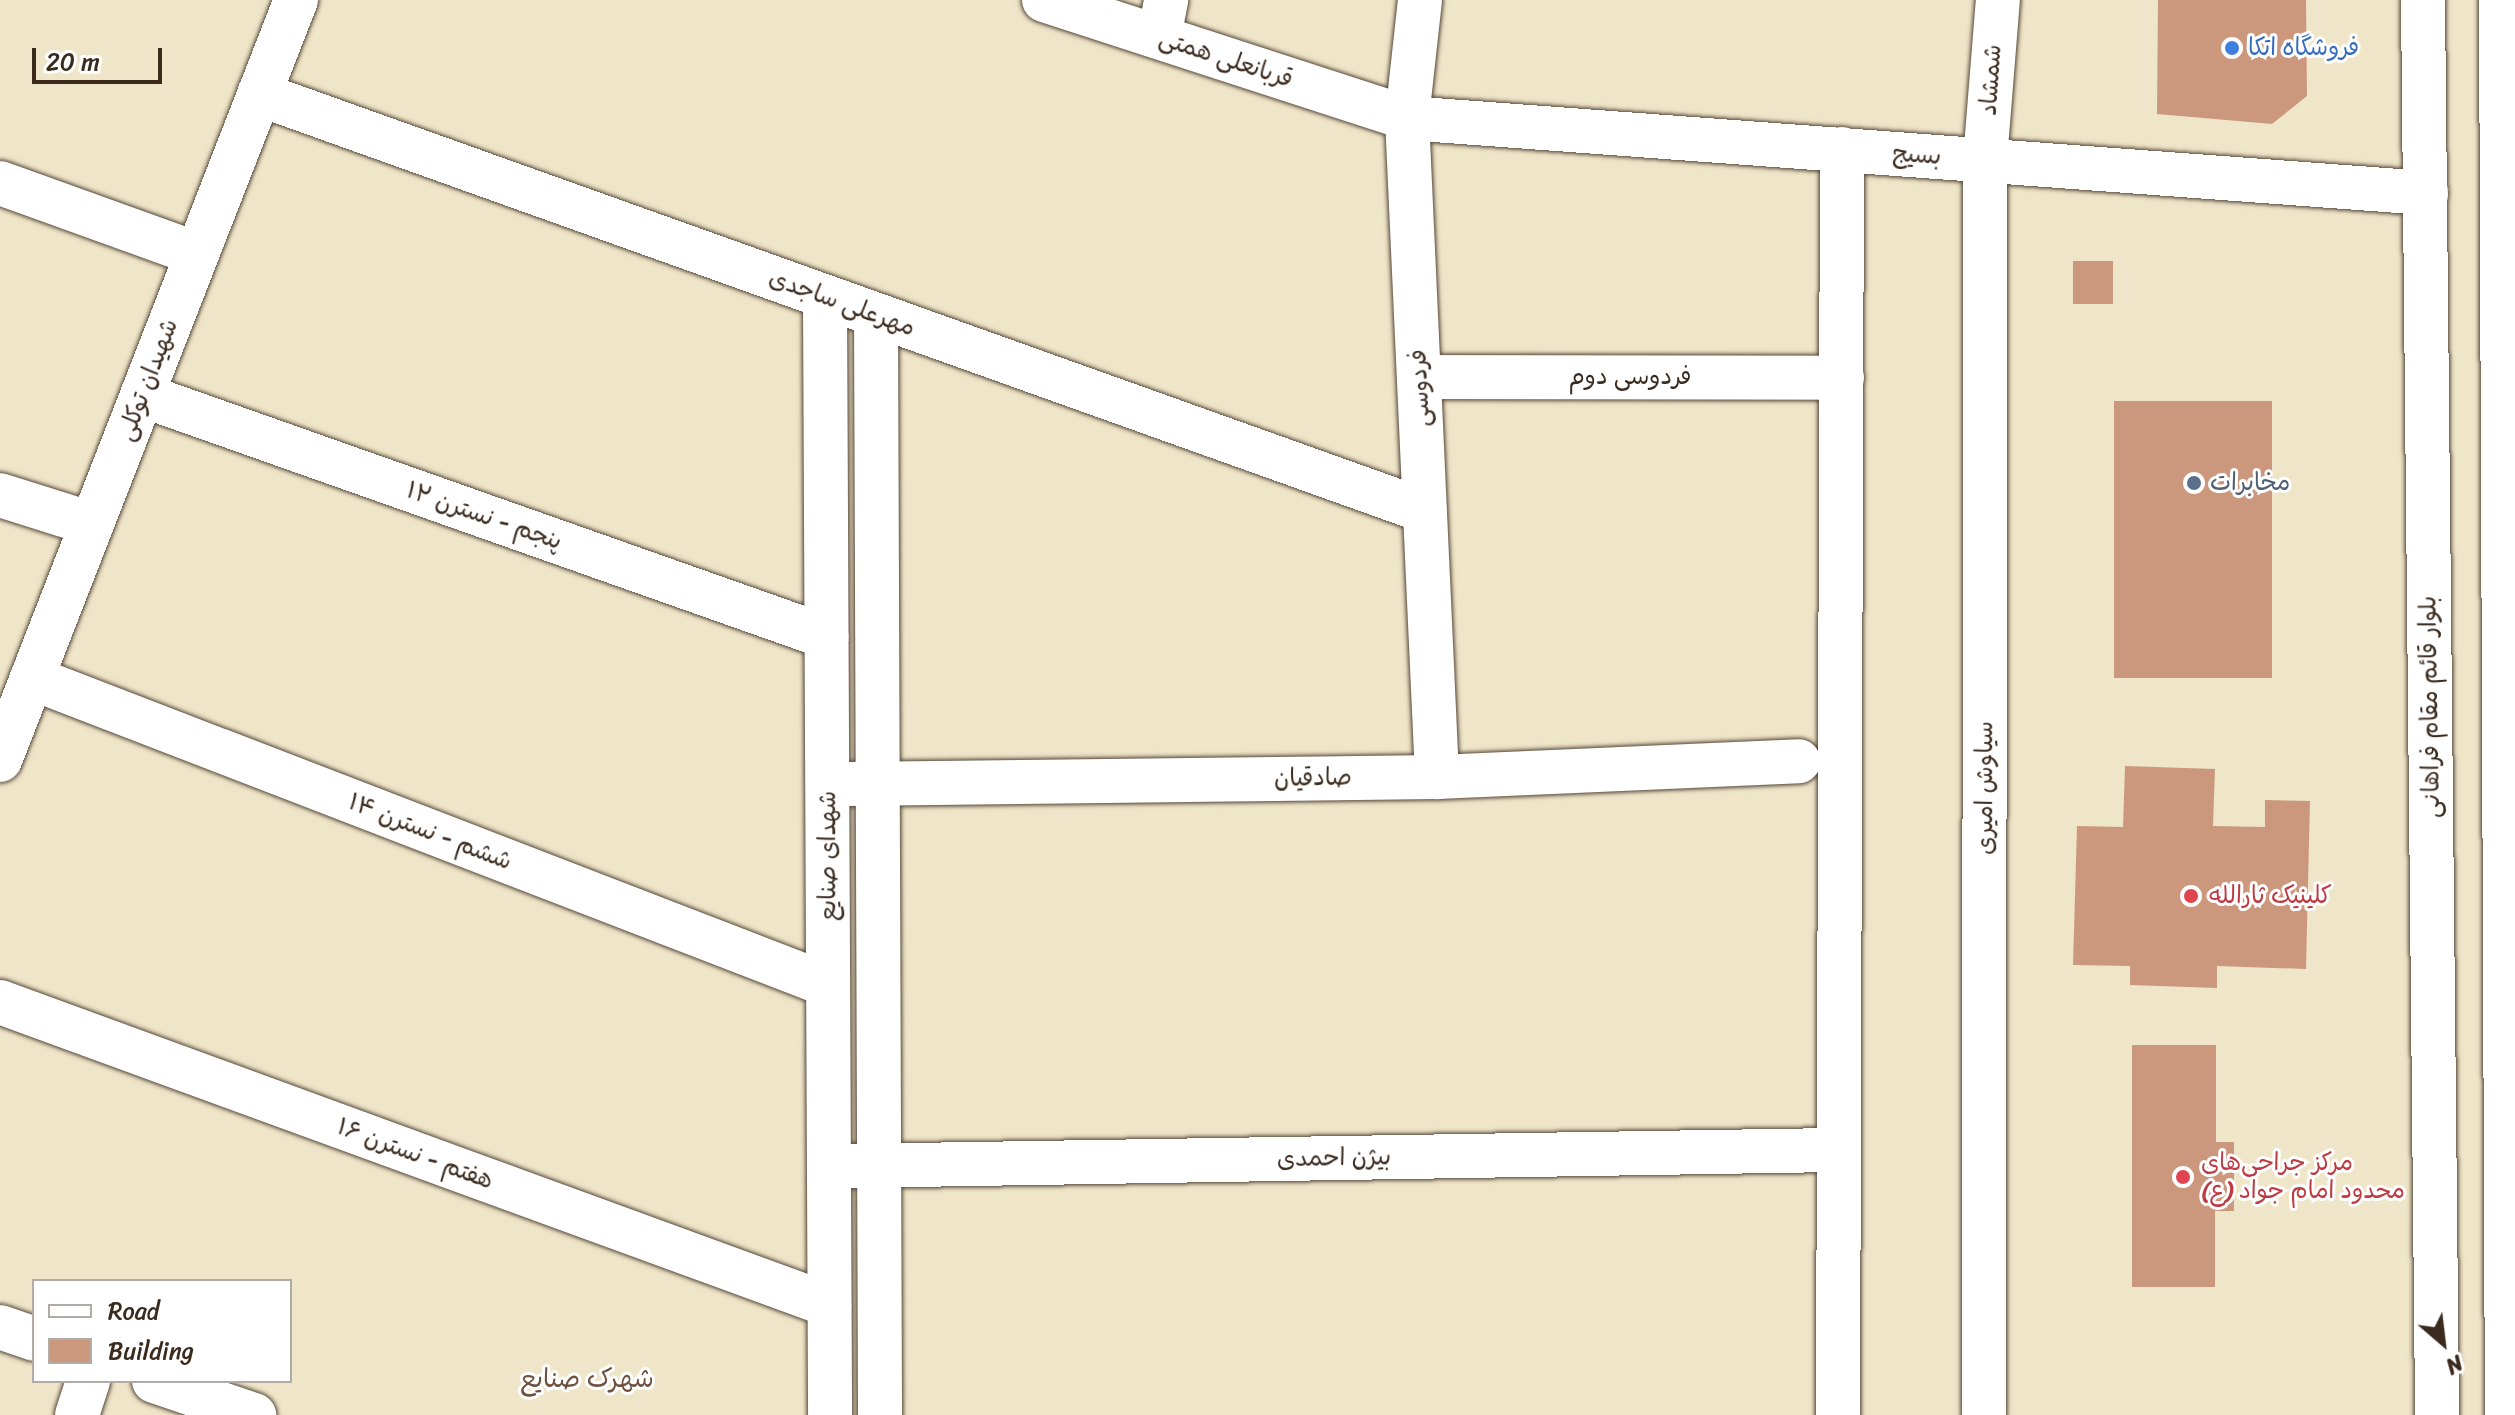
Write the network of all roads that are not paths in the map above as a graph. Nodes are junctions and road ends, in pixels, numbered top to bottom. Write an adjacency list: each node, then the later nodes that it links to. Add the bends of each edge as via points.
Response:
1 (296, 0): 8 (street, شهیدان توکلی)
2 (1044, 0): 7 (street, قربانعلی همتی)
3 (1420, 0): 9 (street, فردوسی)
4 (1998, 0): 11 (street, شمشاد)
5 (2423, 0): 13 (street, بلوار قائم مقام فراهانی)
6 (2501, 0): 49 (street)
7 (1162, 18): 9 (street, قربانعلی همتی)
8 (259, 94): 14 (street, شهیدان توکلی); 15 (street, مهرعلی ساجدی)
9 (1407, 118): 10 (street, بسیج); 17 (street, فردوسی)
10 (1842, 149): 11 (street, بسیج); 18 (street)
11 (1985, 160): 13 (street, بسیج); 47 (street, سیاوش امیری)
12 (0, 183): 14 (street)
13 (2426, 193): 48 (street, بلوار قائم مقام فراهانی)
14 (197, 254): 19 (street, شهیدان توکلی)
15 (825, 297): 16 (street, مهرعلی ساجدی); 20 (street, شهدای صنایع)
16 (876, 315): 21 (street, شهدای صنایع); 23 (street, مهرعلی ساجدی)
17 (1419, 377): 18 (street, فردوسی دوم); 23 (street, فردوسی)
18 (1842, 378): 34 (street)
19 (142, 395): 24 (street, شهیدان توکلی); 25 (street, پنجم - نسترن ۱۲)
20 (826, 428): 21 (street); 25 (street, شهدای صنایع)
21 (877, 429): 30 (street, شهدای صنایع)
22 (0, 495): 24 (street)
23 (1425, 511): 29 (street, فردوسی)
24 (92, 524): 26 (street, شهیدان توکلی)
25 (827, 637): 31 (street, شهدای صنایع)
26 (32, 678): 27 (street, شهیدان توکلی); 32 (street, ششم - نسترن ۱۴)
27 (0, 760)
28 (1799, 761): 29 (street, صادقیان)
29 (1437, 777): 30 (street, صادقیان)
30 (878, 784): 31 (street, صادقیان); 35 (street, شهدای صنایع)
31 (828, 785): 32 (street, شهدای صنایع)
32 (828, 985): 36 (street, شهدای صنایع)
33 (0, 1002): 37 (street, هفتم - نسترن ۱۶)
34 (1839, 1150): 35 (street, بیژن احمدی); 46 (street)
35 (879, 1165): 36 (street, بیژن احمدی); 45 (street, شهدای صنایع)
36 (829, 1167): 37 (street, شهدای صنایع)
37 (829, 1305): 44 (street, شهدای صنایع)
38 (0, 1327): 39 (street)
39 (32, 1338)
40 (87, 1383): 42 (street)
41 (160, 1383): 43 (street)
42 (77, 1415)
43 (254, 1415)
44 (830, 1415)
45 (880, 1415)
46 (1838, 1415)
47 (1984, 1415)
48 (2437, 1415)
49 (2507, 1415)

